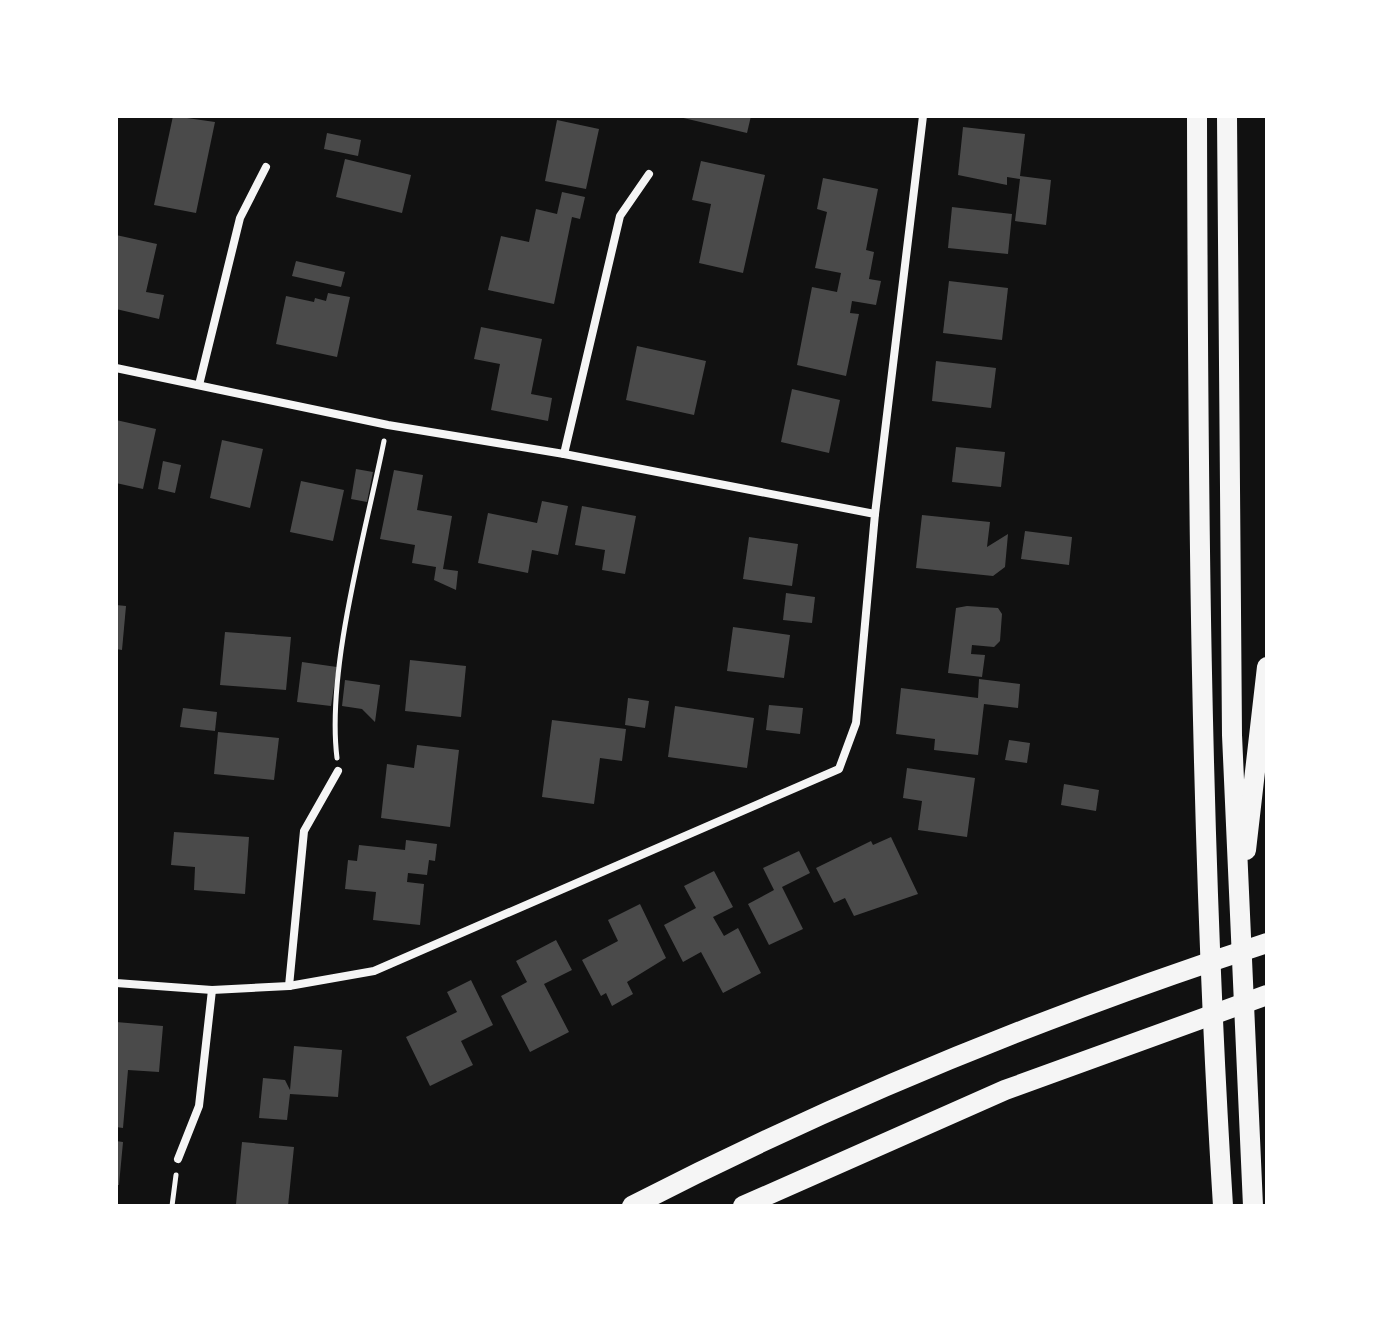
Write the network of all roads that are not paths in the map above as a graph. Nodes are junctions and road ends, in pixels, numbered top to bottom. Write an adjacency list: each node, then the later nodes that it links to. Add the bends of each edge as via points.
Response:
1 (923, 116): 9 (street)
2 (1197, 116): 21 (main road, via 1209,951)
3 (1227, 116): 12 (main road, via 1228,512)
4 (266, 167): 7 (street, via 240,218)
5 (649, 174): 8 (street, via 620,216)
6 (116, 368): 7 (street)
7 (199, 385): 8 (street, via 388,425)
8 (564, 454): 9 (street)
9 (875, 514): 15 (street, via 856,723 839,769 374,971)
10 (1267, 667): 12 (main road)
11 (338, 771): 15 (street, via 304,831)
12 (1238, 926): 22 (main road)
13 (1267, 943): 19 (main road, via 1117,995 874,1091)
14 (116, 983): 16 (street)
15 (289, 986): 16 (street)
16 (212, 990): 18 (street, via 199,1106)
17 (1267, 995): 20 (main road, via 1005,1090)
18 (178, 1159)
19 (634, 1205)
20 (743, 1206)
21 (1223, 1206)
22 (1253, 1206)

